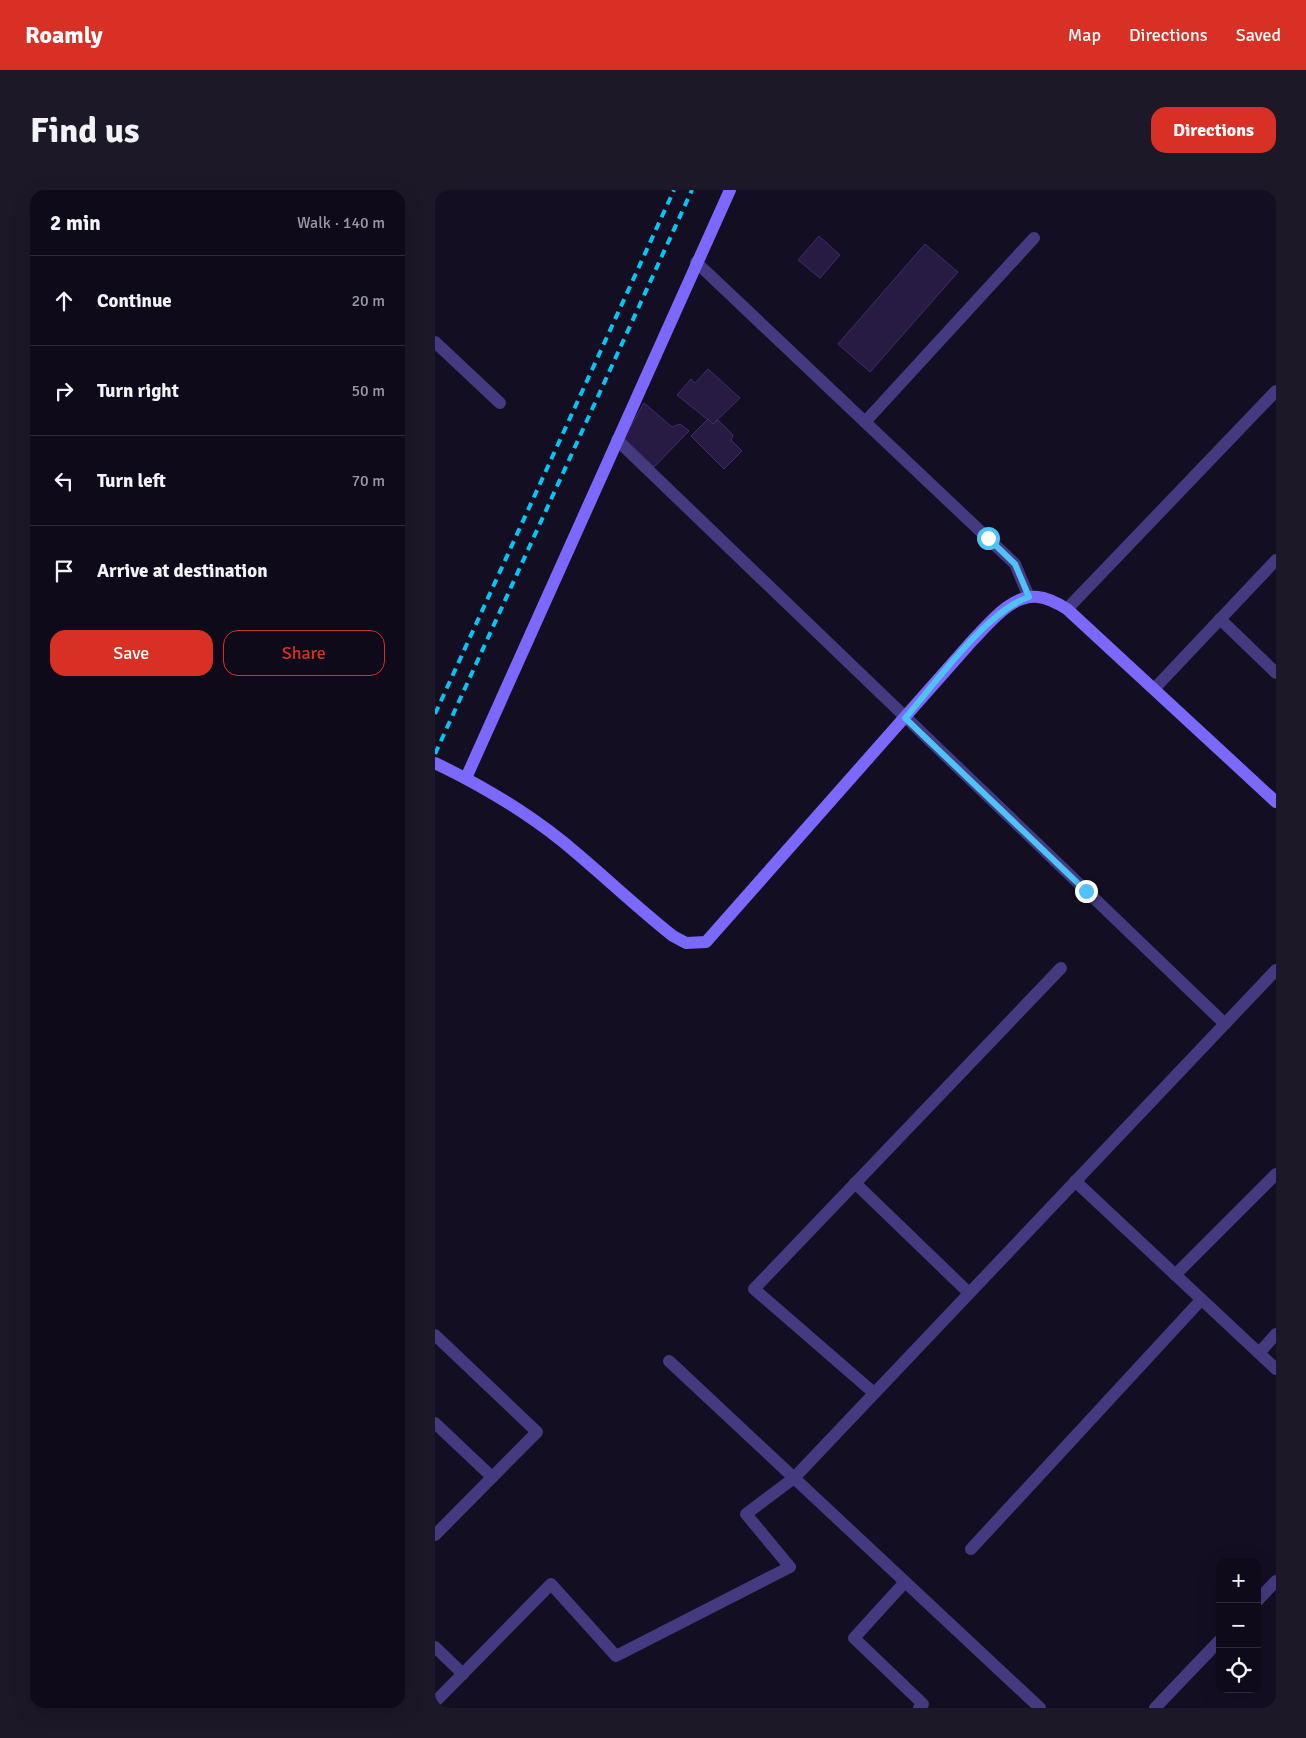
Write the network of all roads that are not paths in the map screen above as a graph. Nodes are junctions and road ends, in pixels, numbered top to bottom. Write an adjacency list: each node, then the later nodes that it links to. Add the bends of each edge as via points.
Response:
1 (730, 190): 3 (street)
2 (1034, 238): 7 (street)
3 (696, 262): 7 (street); 8 (street)
4 (435, 342): 6 (street)
5 (1276, 392): 11 (street)
6 (500, 403)
7 (865, 422): 10 (street, via 1015,564)
8 (617, 440): 15 (street); 17 (street)
9 (1276, 560): 12 (street)
10 (1029, 597): 11 (street, via 1039,597); 15 (street, via 1016,601 993,620)
11 (1067, 609): 14 (street)
12 (1219, 619): 13 (street); 14 (street)
13 (1276, 673)
14 (1153, 689): 18 (street)
15 (905, 718): 17 (street, via 706,942 697,944 686,943 673,936 521,810); 21 (street)
16 (435, 763): 17 (street)
17 (466, 778)
18 (1276, 802)
19 (1061, 968): 24 (street)
20 (1276, 970): 21 (street)
21 (1225, 1024): 23 (street)
22 (1276, 1174): 25 (street)
23 (1075, 1181): 25 (street); 26 (street)
24 (855, 1183): 26 (street); 33 (street, via 754,1289)
25 (1175, 1275): 27 (street)
26 (969, 1293): 33 (street)
27 (1201, 1300): 30 (street); 38 (street)
28 (1276, 1334): 30 (street)
29 (435, 1335): 35 (street, via 537,1432)
30 (1259, 1353): 32 (street)
31 (669, 1361): 36 (street)
32 (1276, 1369)
33 (874, 1393): 36 (street)
34 (435, 1423): 35 (street)
35 (493, 1477): 37 (street)
36 (794, 1478): 40 (street); 44 (street, via 746,1514 790,1568 616,1656 551,1584)
37 (435, 1536)
38 (971, 1549)
39 (1276, 1581): 41 (street)
40 (905, 1582): 46 (street, via 854,1638 923,1704); 47 (street)
41 (1261, 1597)
42 (1216, 1644): 48 (street)
43 (435, 1647): 44 (street)
44 (463, 1674): 45 (street)
45 (435, 1702)
46 (919, 1708)
47 (1040, 1708)
48 (1155, 1708)

